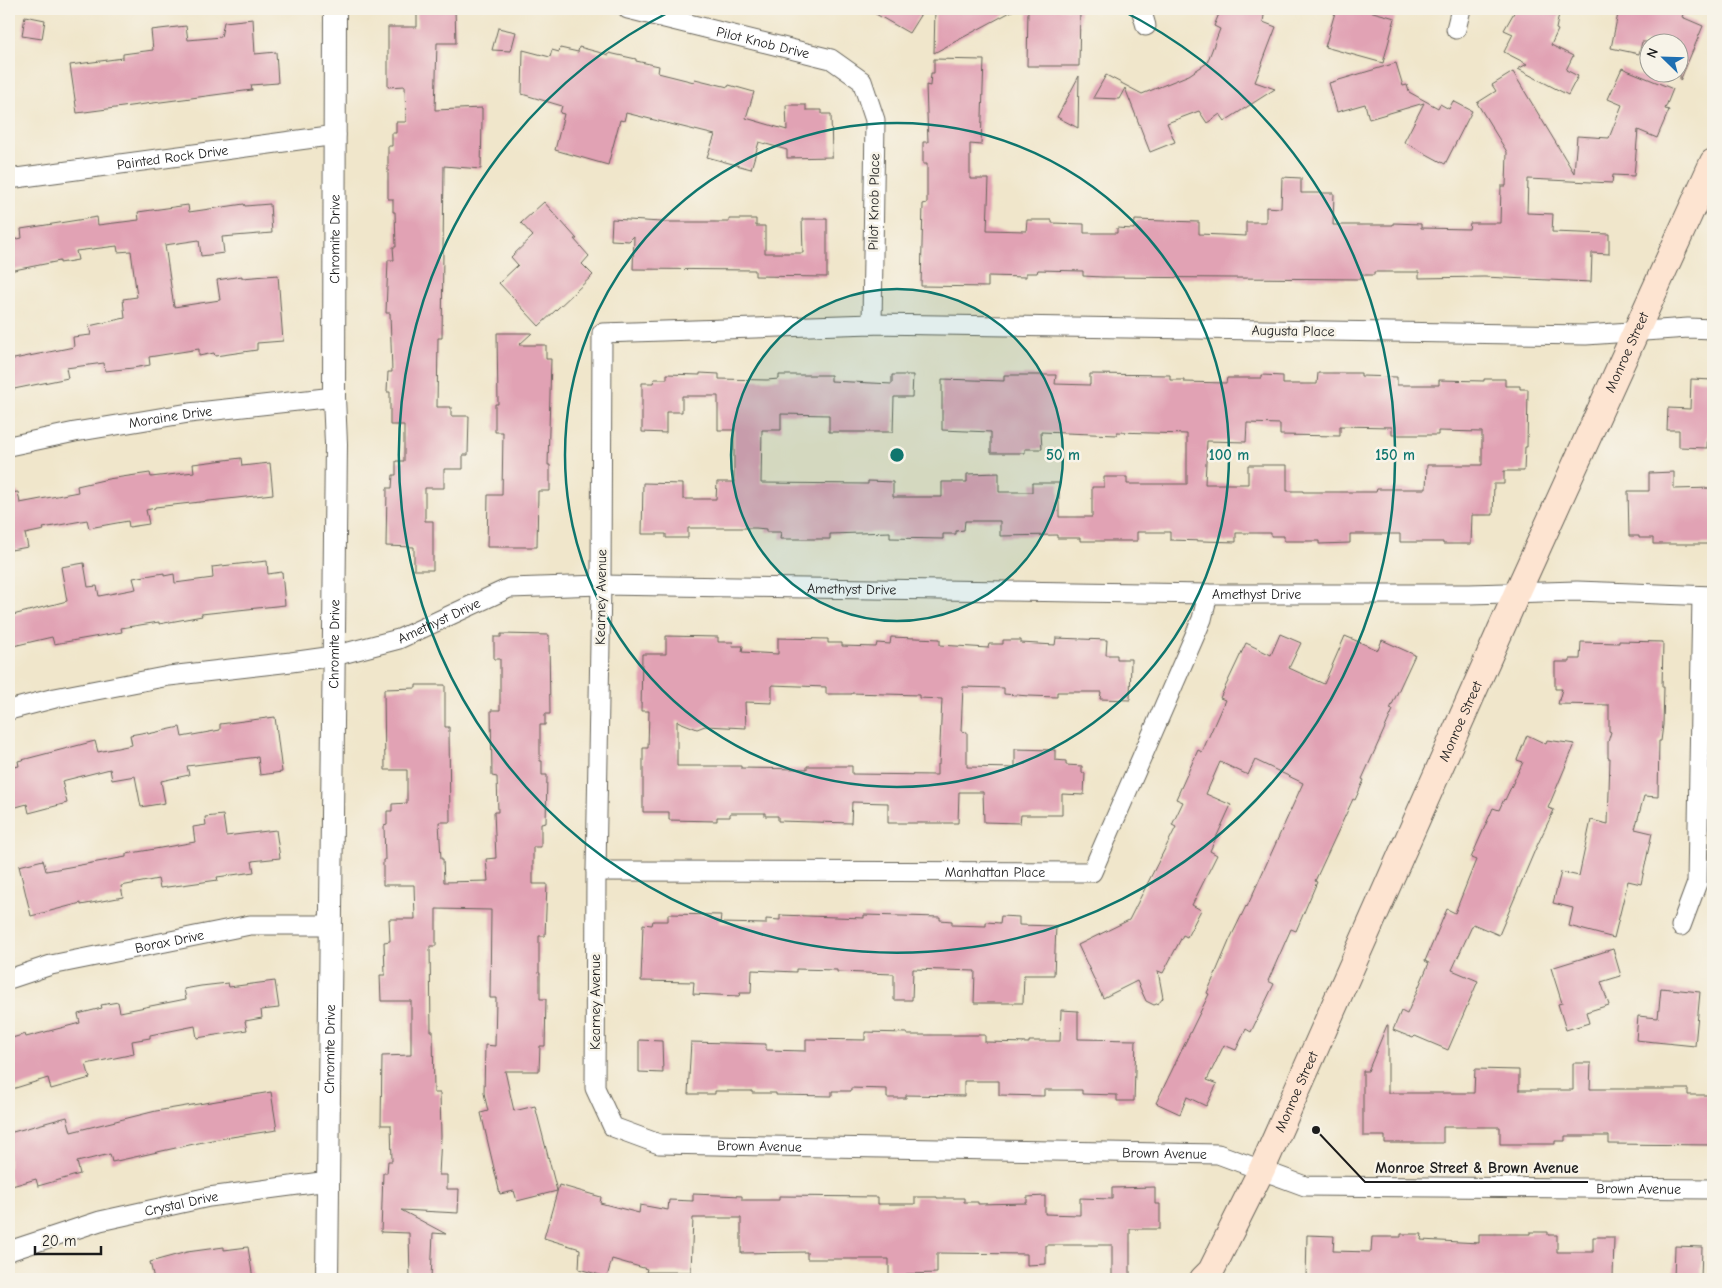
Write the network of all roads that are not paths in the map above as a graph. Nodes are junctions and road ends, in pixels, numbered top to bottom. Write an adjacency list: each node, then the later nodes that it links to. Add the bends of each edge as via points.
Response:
1 (335, 9): 6 (street, Chromite Drive)
2 (628, 9): 5 (street, Pilot Knob Drive, via 831,59)
3 (1461, 9): 4 (street)
4 (1456, 29)
5 (862, 81): 9 (street, Pilot Knob Place, via 875,120)
6 (336, 134): 8 (street, Painted Rock Drive); 12 (street, Chromite Drive)
7 (1713, 162): 11 (main road, Monroe Street)
8 (9, 179)
9 (872, 324): 11 (street, Augusta Place, via 1586,335); 14 (street, Kearney Avenue, via 602,333)
10 (1713, 329): 11 (street, Augusta Place)
11 (1637, 332): 15 (main road, Monroe Street)
12 (334, 397): 13 (street, Moraine Drive, via 189,413); 18 (street, Chromite Drive)
13 (9, 446)
14 (601, 585): 16 (street, Amethyst Drive); 18 (street, Amethyst Drive, via 509,588 399,639); 20 (street, Kearney Avenue)
15 (1517, 593): 16 (street, Amethyst Drive); 17 (street, Amethyst Drive, via 1577,591); 25 (main road, Monroe Street)
16 (1208, 594): 20 (street, Manhattan Place, via 1202,619 1092,872)
17 (1708, 596): 22 (street, via 1697,883)
18 (334, 656): 19 (street, Amethyst Drive, via 169,676); 21 (street, Chromite Drive)
19 (9, 710)
20 (596, 871): 24 (street, Kearney Avenue, via 595,1088)
21 (332, 925): 23 (street, Borax Drive, via 250,925 51,965); 26 (street, Chromite Drive)
22 (1681, 926)
23 (9, 979)
24 (613, 1127): 25 (street, Brown Avenue, via 659,1144 1218,1154)
25 (1262, 1169): 27 (street, Brown Avenue, via 1305,1186); 30 (main road, Monroe Street)
26 (328, 1181): 28 (street, Crystal Drive, via 208,1197 100,1221); 29 (street, Chromite Drive)
27 (1713, 1189)
28 (9, 1252)
29 (327, 1279)
30 (1203, 1279)

